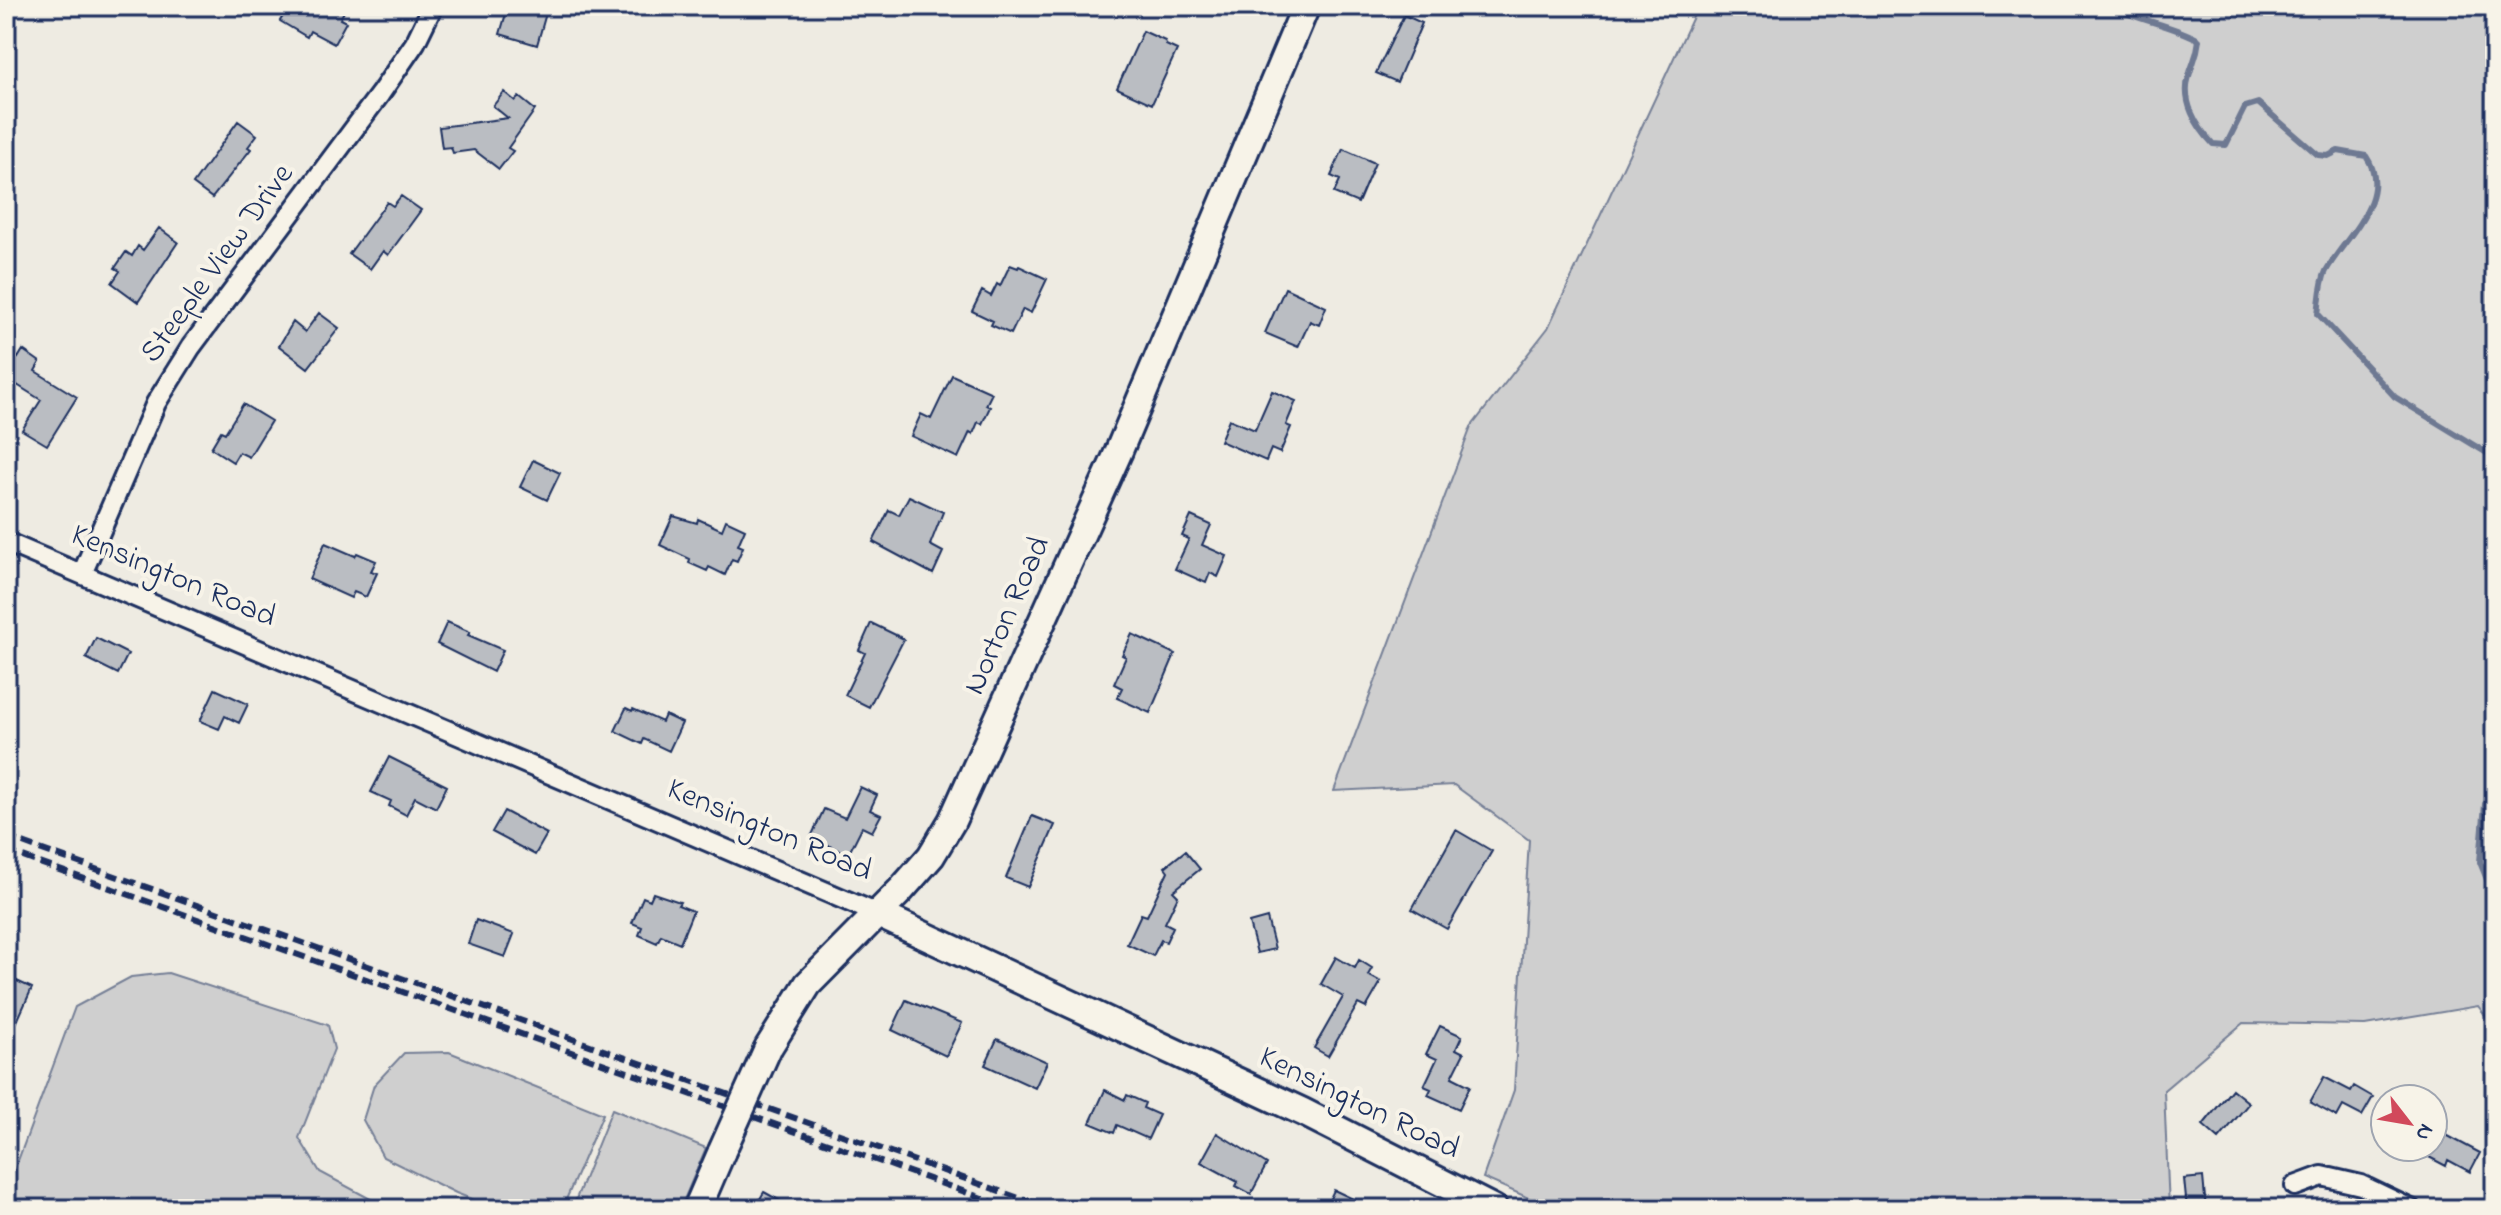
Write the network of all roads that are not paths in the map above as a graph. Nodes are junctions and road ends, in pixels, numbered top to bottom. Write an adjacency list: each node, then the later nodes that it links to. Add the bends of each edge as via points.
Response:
1 (433, 6): 4 (street, Steeple View Drive, via 380,94 191,347 156,403)
2 (1306, 6): 5 (main road, Norton Road, via 1118,453 952,821 931,856)
3 (6, 542): 4 (street, Kensington Road)
4 (82, 574): 5 (street, Kensington Road)
5 (878, 914): 7 (main road, Norton Road, bridge, via 808,984 768,1048); 8 (main road, Kensington Road, via 1303,1112)
6 (2295, 1186): 9 (street, via 2322,1176 2361,1185)
7 (697, 1209)
8 (1494, 1209)
9 (2411, 1209)

